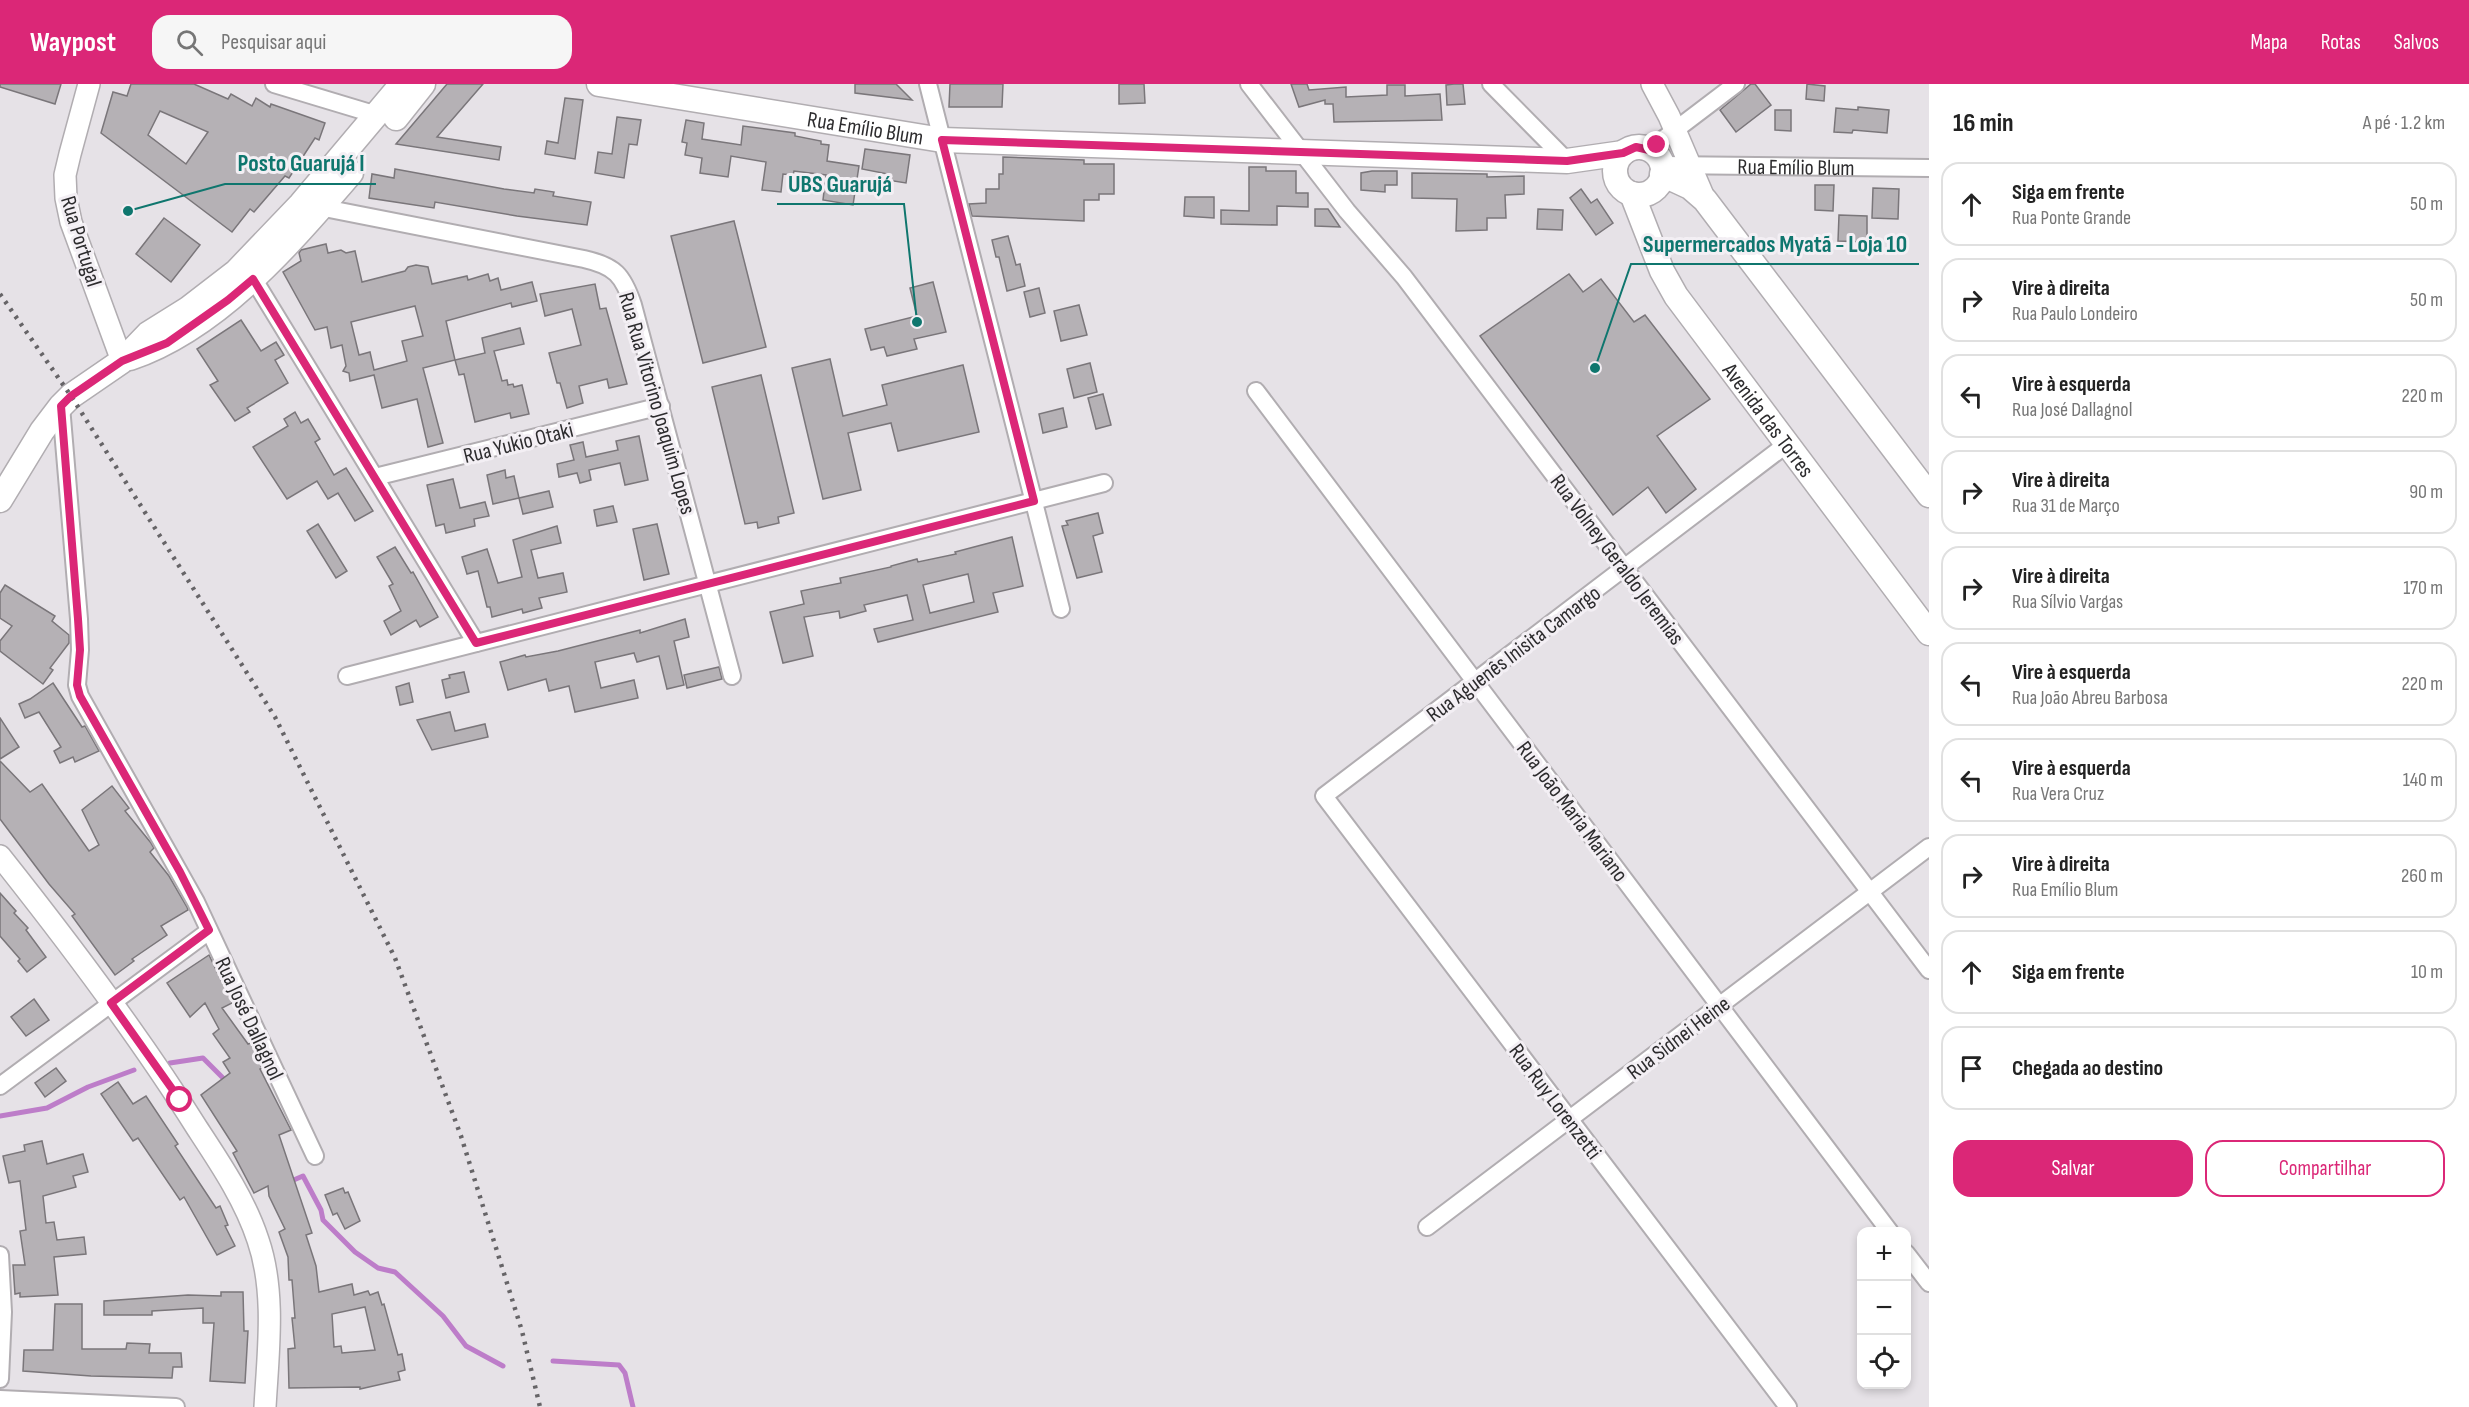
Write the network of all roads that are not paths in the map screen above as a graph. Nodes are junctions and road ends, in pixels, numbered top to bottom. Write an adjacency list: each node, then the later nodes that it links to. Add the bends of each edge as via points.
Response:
1 (89, 84): 24 (street, Rua Portugal, via 69,154 66,198 71,222)
2 (274, 84): 11 (street)
3 (402, 84): 11 (main road)
4 (423, 84): 22 (main road)
5 (599, 84): 13 (main road, Rua Emílio Blum)
6 (928, 84): 13 (street)
7 (1250, 84): 14 (street, Rua Volney Geraldo Jeremias)
8 (1491, 84): 16 (street)
9 (1652, 84): 12 (street)
10 (1736, 84): 12 (street)
11 (377, 115): 22 (main road)
12 (1675, 132): 17 (street); 18 (street)
13 (942, 140): 14 (main road, Rua Emílio Blum); 33 (street)
14 (1301, 152): 16 (main road, Rua Emílio Blum); 34 (street, Rua Volney Geraldo Jeremias, via 1404,277)
15 (1623, 153): 16 (main road, Rua Emílio Blum); 17 (main road, via 1636,147); 20 (main road, via 1616,164)
16 (1567, 161): 20 (main road, Rua Emílio Blum)
17 (1658, 163): 18 (street, Rua Emílio Blum); 20 (main road, via 1660,182 1648,193); 21 (main road)
18 (1690, 165): 19 (street, Rua Emílio Blum); 21 (street)
19 (1929, 168)
20 (1624, 186): 28 (main road, Avenida das Torres, via 1676,296)
21 (1705, 200): 31 (main road)
22 (311, 206): 23 (main road); 27 (street, Rua Rua Vitorino Joaquim Lopes, via 603,263 617,272 627,286)
23 (249, 271): 24 (main road, via 228,300 167,343); 29 (street)
24 (122, 361): 26 (main road)
25 (1256, 392): 41 (street, Rua João Maria Mariano)
26 (61, 406): 32 (main road); 46 (street, Rua José Dallagnol, via 78,619 80,696)
27 (661, 406): 29 (street, Rua Yukio Otaki); 35 (street, Rua Rua Vitorino Joaquim Lopes)
28 (1787, 444): 34 (street, Rua Aguenês Inisita Camargo); 37 (main road, Avenida das Torres)
29 (375, 477): 38 (street)
30 (1104, 483): 33 (street)
31 (1929, 495)
32 (0, 500)
33 (1034, 501): 35 (street); 36 (street)
34 (1624, 568): 41 (street, Rua Aguenês Inisita Camargo); 45 (street, Rua Volney Geraldo Jeremias)
35 (708, 584): 38 (street); 40 (street, Rua Rua Vitorino Joaquim Lopes)
36 (1061, 609)
37 (1929, 633)
38 (476, 643): 39 (street)
39 (348, 676)
40 (732, 676)
41 (1475, 681): 42 (street, Rua Aguenês Inisita Camargo); 49 (street, Rua João Maria Mariano)
42 (1324, 796): 51 (street, Rua Ruy Lorenzetti)
43 (1929, 847): 45 (street, Rua Sidnei Heine)
44 (0, 856): 48 (street)
45 (1869, 892): 47 (street, Rua Volney Geraldo Jeremias); 49 (street, Rua Sidnei Heine)
46 (209, 930): 48 (street); 52 (street, Rua José Dallagnol)
47 (1929, 970)
48 (111, 1003): 50 (street); 61 (street, via 222,1167 258,1240 268,1303)
49 (1720, 1006): 51 (street, Rua Sidnei Heine); 54 (street, Rua João Maria Mariano)
50 (0, 1086)
51 (1570, 1119): 53 (street, Rua Sidnei Heine); 62 (street, Rua Ruy Lorenzetti)
52 (315, 1156)
53 (1427, 1227)
54 (1886, 1227)
55 (0, 1255): 58 (street)
56 (1911, 1260): 57 (street)
57 (1929, 1283)
58 (0, 1379)
59 (0, 1399): 60 (street)
60 (176, 1407)
61 (265, 1407)
62 (1788, 1407)

